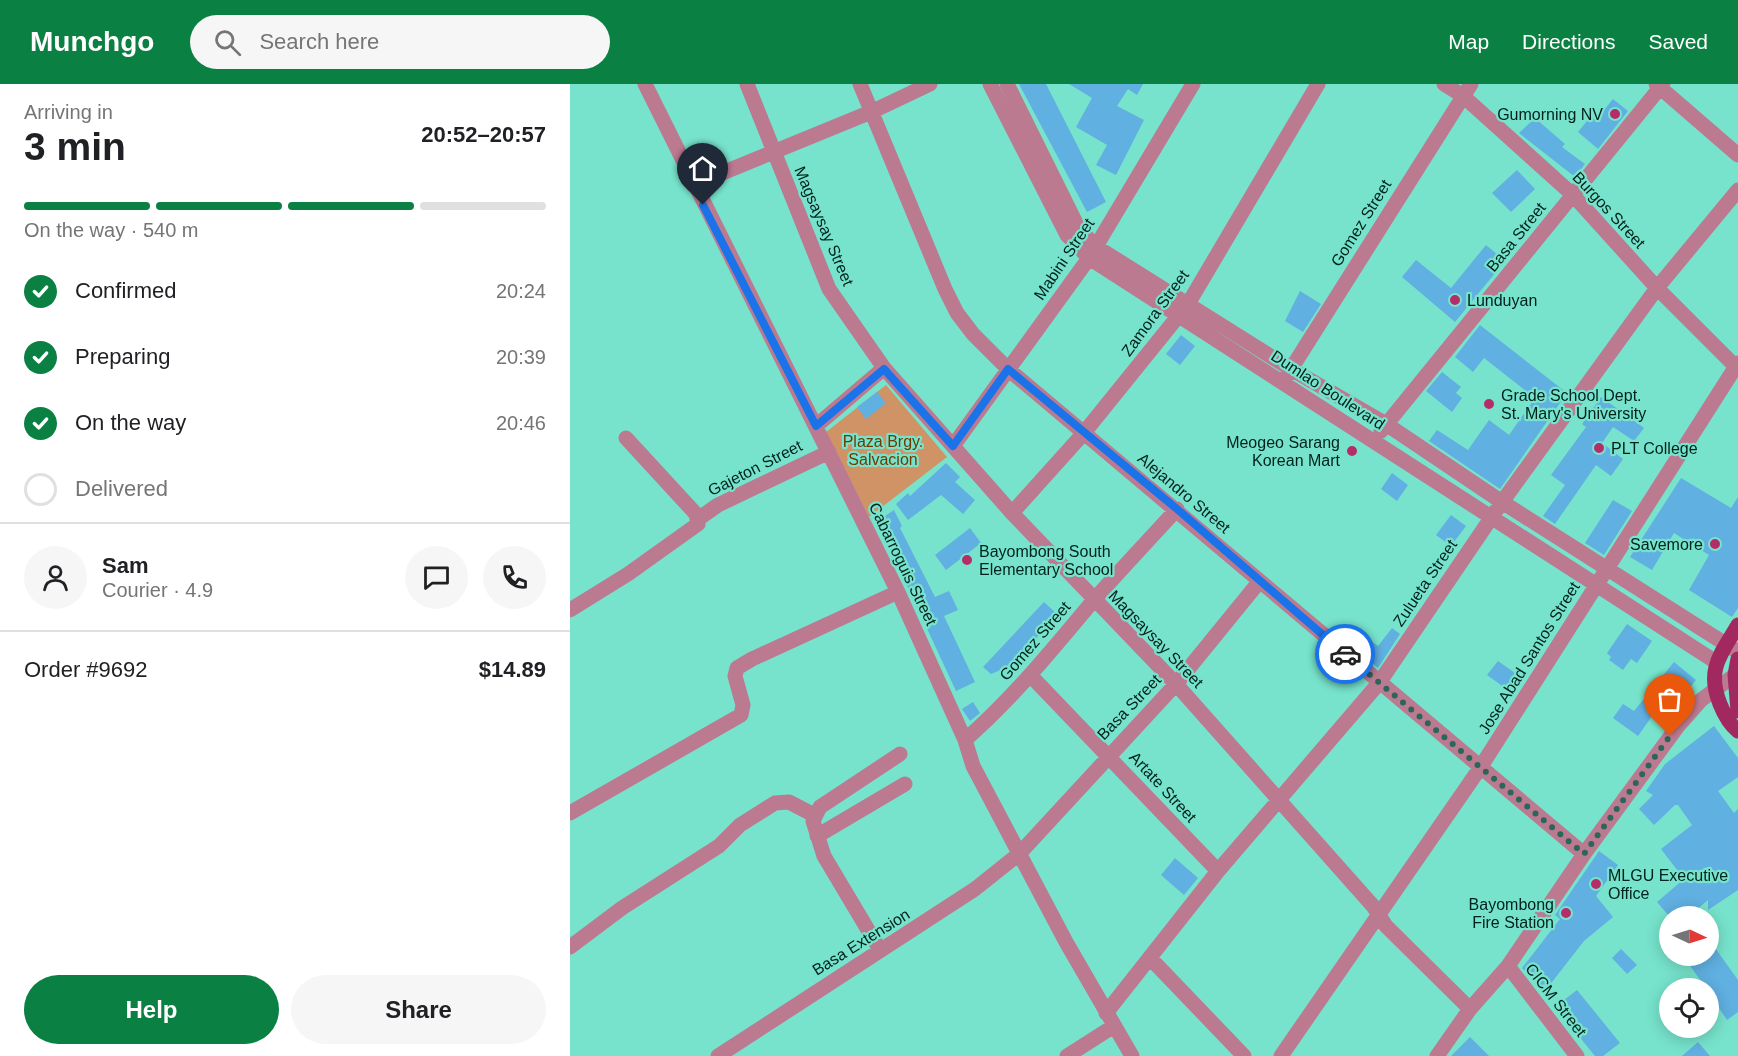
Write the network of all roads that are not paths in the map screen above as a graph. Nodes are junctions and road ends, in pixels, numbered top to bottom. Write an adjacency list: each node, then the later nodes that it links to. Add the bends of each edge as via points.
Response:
1 (645, 84): 15 (street, Cabarroguis Street)
2 (747, 84): 13 (street, Magsaysay Street)
3 (860, 84): 12 (street, Alejandro Street)
4 (930, 84): 12 (street)
5 (990, 84): 18 (street, Dumlao Boulevard, via 1067,235)
6 (1007, 84): 18 (street, Dumlao Boulevard)
7 (1193, 84): 18 (street, Mabini Street)
8 (1318, 84): 20 (street, Zamora Street)
9 (1444, 84): 11 (street, Burgos Street)
10 (1660, 85): 14 (street); 17 (street, Basa Street)
11 (1467, 90): 17 (street, Burgos Street); 25 (street, Gomez Street)
12 (871, 112): 13 (street); 24 (street, Alejandro Street, via 957,313)
13 (774, 152): 15 (street); 23 (street, Magsaysay Street, via 829,289)
14 (1738, 155)
15 (693, 185): 27 (street, Cabarroguis Street)
16 (1738, 190): 19 (street, Zulueta Street)
17 (1573, 195): 19 (street, Burgos Street); 26 (street, Basa Street)
18 (1092, 252): 20 (street, Dumlao Boulevard); 21 (street, Dumlao Boulevard); 24 (street, Mabini Street)
19 (1657, 288): 22 (street, Burgos Street); 33 (street, Zulueta Street)
20 (1188, 304): 21 (street, Zamora Street); 25 (street, Dumlao Boulevard)
21 (1178, 316): 25 (street, Dumlao Boulevard); 28 (street, Zamora Street)
22 (1737, 366): 38 (street, Jose Abad Santos Street)
23 (884, 369): 27 (street); 31 (street, Magsaysay Street)
24 (1008, 369): 28 (street, Alejandro Street); 31 (street, Mabini Street)
25 (1287, 375): 26 (street, Dumlao Boulevard); 30 (street, Dumlao Boulevard)
26 (1386, 424): 30 (street, Basa Street); 33 (street, Dumlao Boulevard)
27 (816, 426): 32 (street, Cabarroguis Street)
28 (1083, 434): 34 (street, Alejandro Street); 35 (street, Zamora Street)
29 (627, 438): 36 (street, Gajeton Street)
30 (1373, 440): 37 (street, Dumlao Boulevard)
31 (953, 446): 35 (street, Magsaysay Street)
32 (829, 452): 36 (street, Gajeton Street); 41 (street, Cabarroguis Street)
33 (1502, 502): 37 (street, Zulueta Street); 38 (street, Dumlao Boulevard)
34 (1177, 509): 39 (street, Alejandro Street); 42 (street, Gomez Street)
35 (1012, 513): 42 (street, Magsaysay Street)
36 (698, 519): 43 (street, Gajeton Street, via 693,530)
37 (1491, 519): 40 (street, Dumlao Boulevard); 50 (street, Zulueta Street)
38 (1609, 569): 40 (street, Jose Abad Santos Street); 45 (street, Dumlao Boulevard)
39 (1259, 582): 50 (street, Alejandro Street); 51 (street, Basa Street)
40 (1595, 586): 47 (street, Dumlao Boulevard); 58 (street, Jose Abad Santos Street)
41 (898, 592): 55 (street, Cabarroguis Street); 61 (street, via 740,666 735,676 743,705 741,715)
42 (1094, 600): 49 (street, Gomez Street); 51 (street, Magsaysay Street)
43 (570, 610)
44 (1738, 624): 45 (main road)
45 (1732, 648): 47 (main road)
46 (1738, 659): 48 (main road)
47 (1716, 662): 52 (main road)
48 (1735, 675): 52 (street); 53 (main road)
49 (1031, 676): 55 (street, Gomez Street); 57 (street, Artate Street)
50 (1379, 683): 58 (street, Alejandro Street); 60 (street, Zulueta Street)
51 (1176, 684): 57 (street, Basa Street); 60 (street, Magsaysay Street)
52 (1714, 689): 54 (main road, via 1724,714); 65 (street, via 1667,740)
53 (1738, 711)
54 (1738, 731)
55 (964, 740): 64 (street, Cabarroguis Street, via 978,777)
56 (900, 754): 62 (street, via 820,807)
57 (1109, 755): 64 (street, Basa Street); 66 (street, Artate Street)
58 (1480, 768): 65 (street, Alejandro Street); 67 (street, Jose Abad Santos Street)
59 (905, 784): 63 (street)
60 (1277, 800): 66 (street, Zulueta Street); 67 (street, Magsaysay Street)
61 (570, 813)
62 (814, 815): 63 (street); 68 (street, via 789,802 775,803)
63 (817, 836): 69 (street, via 824,856)
64 (1020, 853): 69 (street, Basa Extension, via 975,890); 73 (street, Cabarroguis Street)
65 (1584, 854): 71 (street)
66 (1218, 871): 70 (street, Zulueta Street)
67 (1378, 916): 72 (street, Magsaysay Street); 78 (street, Jose Abad Santos Street)
68 (570, 946)
69 (880, 950): 74 (street, Basa Extension)
70 (1151, 959): 73 (street, Zulueta Street); 77 (street)
71 (1508, 966): 72 (street); 80 (street, CICM Street)
72 (1470, 1009): 79 (street)
73 (1110, 1020): 75 (street, Zulueta Street); 76 (street, Cabarroguis Street)
74 (718, 1056)
75 (1067, 1056)
76 (1132, 1056)
77 (1244, 1056)
78 (1281, 1056)
79 (1437, 1056)
80 (1577, 1056)

